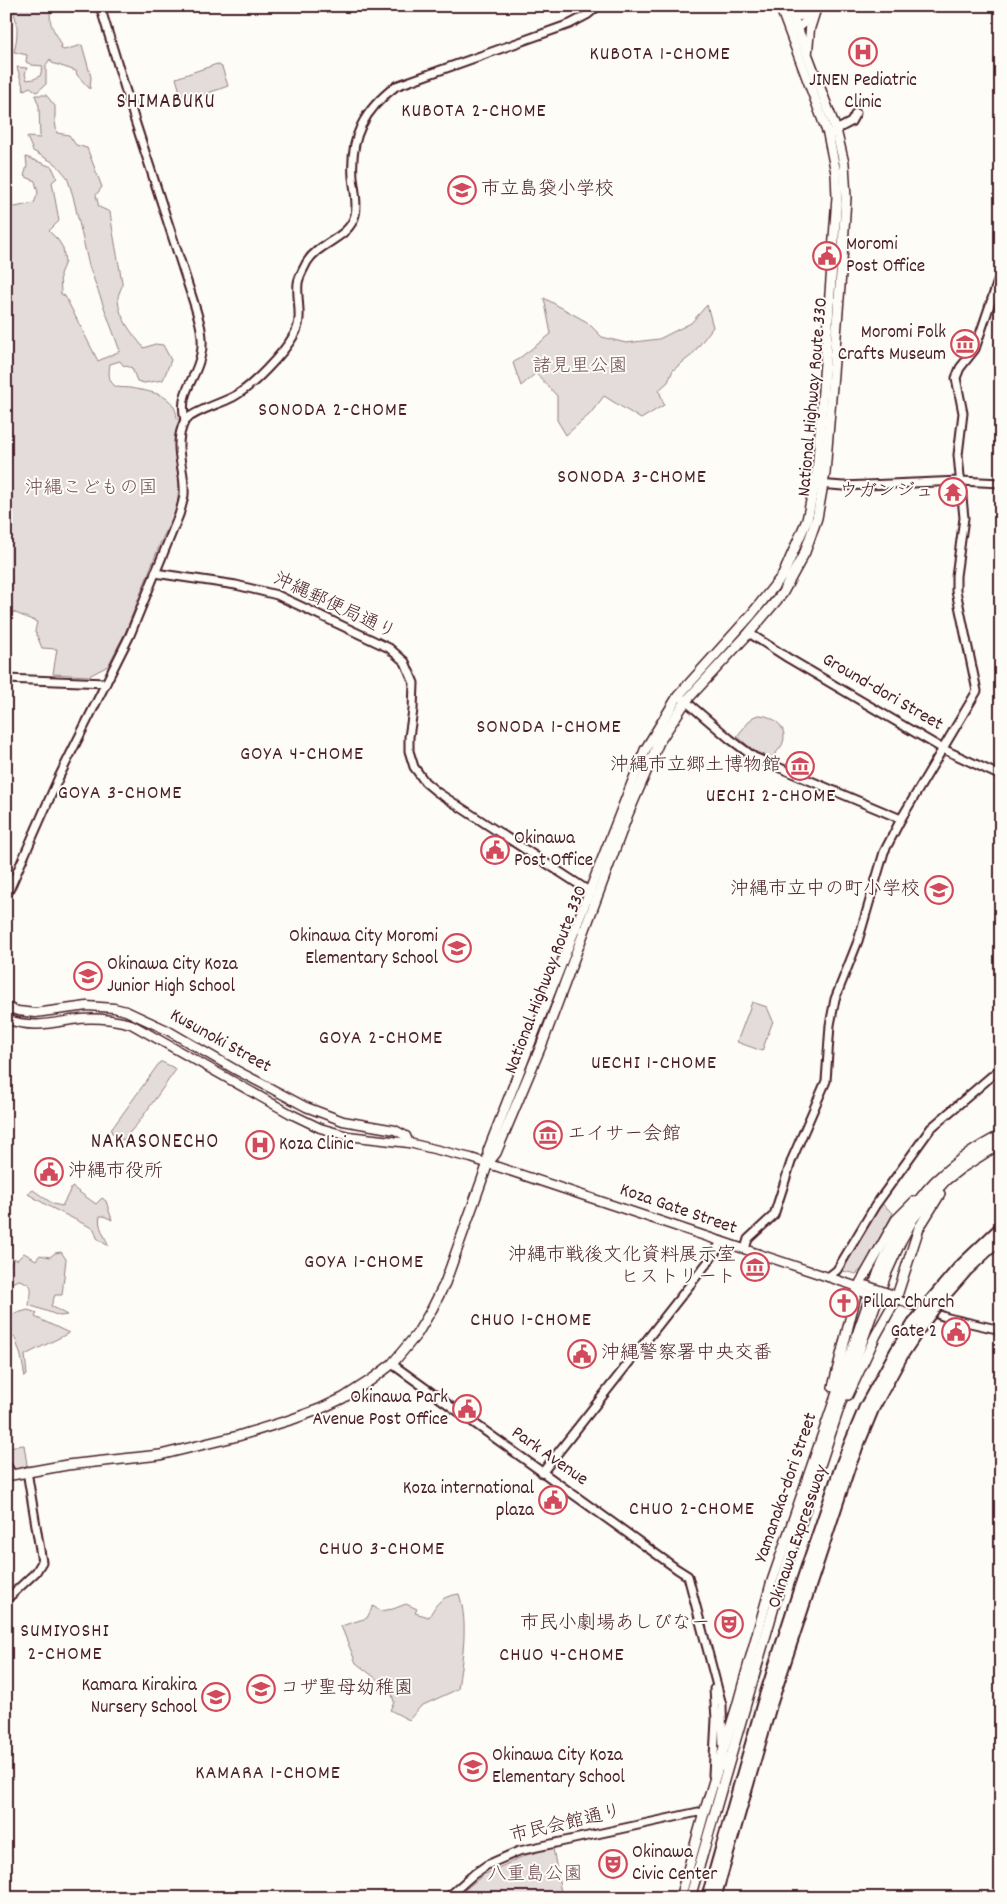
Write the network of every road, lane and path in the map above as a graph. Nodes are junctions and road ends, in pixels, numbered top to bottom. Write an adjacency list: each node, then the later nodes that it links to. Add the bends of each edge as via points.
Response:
1 (100, 6): 11 (street, via 200,324 203,344 183,400)
2 (598, 6): 11 (street, via 570,24 396,86 381,97 369,110 357,132 353,167 356,214 348,230 308,260 298,281 298,321 294,335 251,385)
3 (780, 6): 6 (main road, National Highway Route 330)
4 (790, 6): 5 (main road, via 800,16); 6 (main road, National Highway Route 330)
5 (818, 7): 6 (main road, via 808,20); 7 (main road, via 808,37)
6 (793, 30): 7 (main road, National Highway Route 330); 9 (main road, National Highway Route 330)
7 (808, 56): 9 (main road, National Highway Route 330)
8 (856, 113): 9 (street, via 851,122)
9 (832, 132): 14 (main road, National Highway Route 330, via 844,162 846,198)
10 (1001, 272): 12 (street, via 975,349 956,378 963,413 958,455)
11 (185, 420): 15 (street, via 178,438 184,486 182,504)
12 (960, 481): 13 (street); 14 (street, via 843,486); 20 (street, via 964,518 956,590 977,691)
13 (1001, 483)
14 (819, 484): 16 (main road, National Highway Route 330, via 817,518 801,560 782,594); 19 (main road, National Highway Route 330, via 783,574)
15 (155, 574): 18 (street); 23 (street, 沖縄郵便局通り, via 236,585 277,595 389,648 405,662 414,683 409,751 414,767 425,782)
16 (749, 633): 19 (main road, National Highway Route 330); 20 (street, Ground-dori Street)
17 (6, 679): 18 (street)
18 (106, 683): 24 (street, via 59,777)
19 (682, 698): 22 (street, via 754,757); 23 (main road, National Highway Route 330, via 659,742)
20 (943, 749): 21 (street, Ground-dori Street); 22 (street)
21 (1001, 776)
22 (901, 819): 37 (street, via 884,852 858,941 835,999 826,1081 792,1159 774,1215 748,1240)
23 (593, 893): 32 (main road, National Highway Route 330, via 544,1039 496,1153)
24 (6, 897)
25 (6, 1007): 29 (main road, Kusunoki Street, via 35,1013 87,1006 126,1011 168,1030 295,1102 343,1121 395,1130)
26 (6, 1020): 29 (main road, Kusunoki Street, via 33,1026 84,1019 131,1024 320,1128 348,1136)
27 (1001, 1068): 38 (street, via 931,1128 875,1206 837,1270)
28 (1001, 1135): 33 (main road, Yamanaka-dori Street, via 966,1155 941,1175)
29 (410, 1142): 32 (main road, Kusunoki Street)
30 (1001, 1143): 31 (main road, Yamanaka-dori Street)
31 (973, 1159): 40 (main road, via 945,1188 919,1228); 45 (main road, Yamanaka-dori Street, via 936,1191 900,1241)
32 (488, 1163): 36 (main road, Koza Gate Street); 44 (main road, National Highway Route 330, via 440,1294 417,1334)
33 (923, 1196): 39 (main road, via 910,1204 896,1220); 45 (main road, Yamanaka-dori Street, via 892,1243 879,1271)
34 (1001, 1227): 41 (highway, Okinawa Expressway, via 959,1267)
35 (1001, 1238): 41 (highway, Okinawa Expressway)
36 (721, 1241): 37 (main road, Koza Gate Street); 48 (street, via 715,1253)
37 (745, 1249): 38 (main road, Koza Gate Street)
38 (828, 1277): 39 (main road, Koza Gate Street)
39 (861, 1288): 40 (main road, Koza Gate Street, bridge); 45 (main road, via 834,1384)
40 (892, 1298): 43 (street); 45 (main road)
41 (935, 1301): 42 (highway, Okinawa Expressway, bridge)
42 (918, 1324): 61 (highway, Okinawa Expressway, via 896,1351 865,1407 842,1463 763,1702); 62 (highway, Okinawa Expressway, via 873,1409 850,1465 774,1696)
43 (1001, 1330)
44 (392, 1364): 47 (main road, National Highway Route 330, via 343,1398 266,1428 160,1456); 48 (street, Park Avenue)
45 (831, 1420): 53 (main road, Yamanaka-dori Street, via 771,1584); 54 (main road, Yamanaka-dori Street)
46 (6, 1464): 49 (street)
47 (27, 1472): 49 (main road, National Highway Route 330); 50 (street, via 42,1562 36,1572)
48 (542, 1473): 51 (street, Park Avenue, via 688,1576)
49 (9, 1475)
50 (6, 1600)
51 (713, 1676): 52 (street); 55 (street)
52 (722, 1705): 53 (street, via 728,1710); 55 (street)
53 (737, 1706): 55 (main road, Yamanaka-dori Street)
54 (738, 1730): 55 (street, via 728,1755); 56 (main road, Yamanaka-dori Street)
55 (721, 1757): 56 (street); 57 (main road, Yamanaka-dori Street)
56 (726, 1772): 60 (main road, Yamanaka-dori Street)
57 (704, 1813): 58 (street, 市民会館通り, via 519,1851 487,1865); 59 (main road, Yamanaka-dori Street)
58 (447, 1898)
59 (680, 1898)
60 (690, 1898)
61 (707, 1898)
62 (715, 1898)

